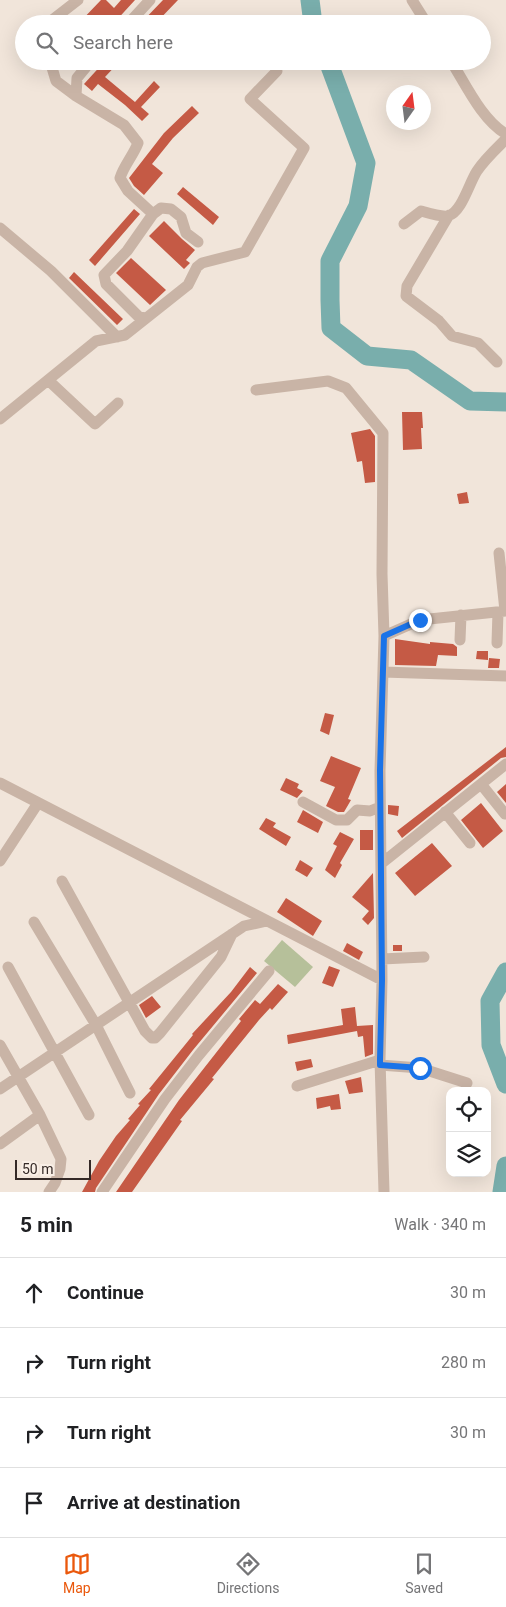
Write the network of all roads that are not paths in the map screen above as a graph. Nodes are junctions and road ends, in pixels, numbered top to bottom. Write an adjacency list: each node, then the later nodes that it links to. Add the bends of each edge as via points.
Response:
1 (78, 0): 4 (street)
2 (150, 0): 5 (street)
3 (412, 0): 6 (street)
4 (58, 15)
5 (136, 15)
6 (421, 15)
7 (53, 70): 11 (street, via 56,81)
8 (84, 70): 11 (street, via 77,78)
9 (457, 70): 12 (street, via 487,118)
10 (277, 71): 18 (street, via 250,99 304,148 246,252 202,263 188,284)
11 (76, 96): 13 (street, via 124,125 138,144 120,178 128,191)
12 (504, 131): 14 (street, via 456,211)
13 (153, 214): 17 (street, via 161,208 171,209 181,217 186,233); 18 (street, via 127,251 104,274 106,284 138,316)
14 (448, 215): 15 (street, via 420,211); 20 (street, via 407,286 406,296 439,321 452,336 478,343)
15 (404, 224)
16 (0, 228): 19 (street, via 52,271)
17 (198, 242)
18 (144, 318): 19 (street)
19 (118, 337): 21 (street, via 96,341)
20 (497, 362)
21 (48, 380): 23 (street, via 95,424); 24 (street)
22 (256, 390): 28 (street, via 328,381 346,388 383,433)
23 (118, 403)
24 (0, 420)
25 (499, 553): 26 (street)
26 (503, 612): 27 (street); 30 (street)
27 (461, 615): 28 (street, via 420,620); 29 (street)
28 (384, 636): 31 (street)
29 (460, 640)
30 (497, 642)
31 (382, 672): 32 (street); 38 (street)
32 (506, 676)
33 (506, 764): 35 (street)
34 (0, 784): 37 (street)
35 (481, 784): 39 (street); 40 (street)
36 (303, 802): 38 (street, via 336,820 346,820 357,810 370,811)
37 (38, 803): 42 (street); 45 (street)
38 (380, 807): 43 (street)
39 (445, 812): 41 (street); 43 (street)
40 (505, 814)
41 (470, 843)
42 (0, 861)
43 (382, 863): 49 (street)
44 (62, 881): 53 (street)
45 (267, 921): 47 (street, via 244,926); 52 (street)
46 (34, 922): 54 (street)
47 (232, 934): 53 (street); 53 (street, via 222,957 155,1038 145,1031)
48 (424, 957): 49 (street)
49 (382, 959): 52 (street)
50 (8, 967): 56 (street)
51 (270, 971): 67 (street, via 165,1099)
52 (382, 980): 57 (street)
53 (129, 1003): 54 (street)
54 (96, 1025): 56 (street); 62 (street)
55 (0, 1045): 58 (street)
56 (54, 1053): 58 (street); 64 (street)
57 (380, 1063): 59 (street, via 420,1068); 60 (street); 68 (street)
58 (18, 1077): 61 (street); 63 (street)
59 (467, 1083)
60 (297, 1086)
61 (0, 1089)
62 (130, 1093)
63 (40, 1115): 65 (street); 66 (street, via 61,1159 55,1183)
64 (90, 1115)
65 (0, 1144)
66 (49, 1192)
67 (102, 1192)
68 (384, 1192)

